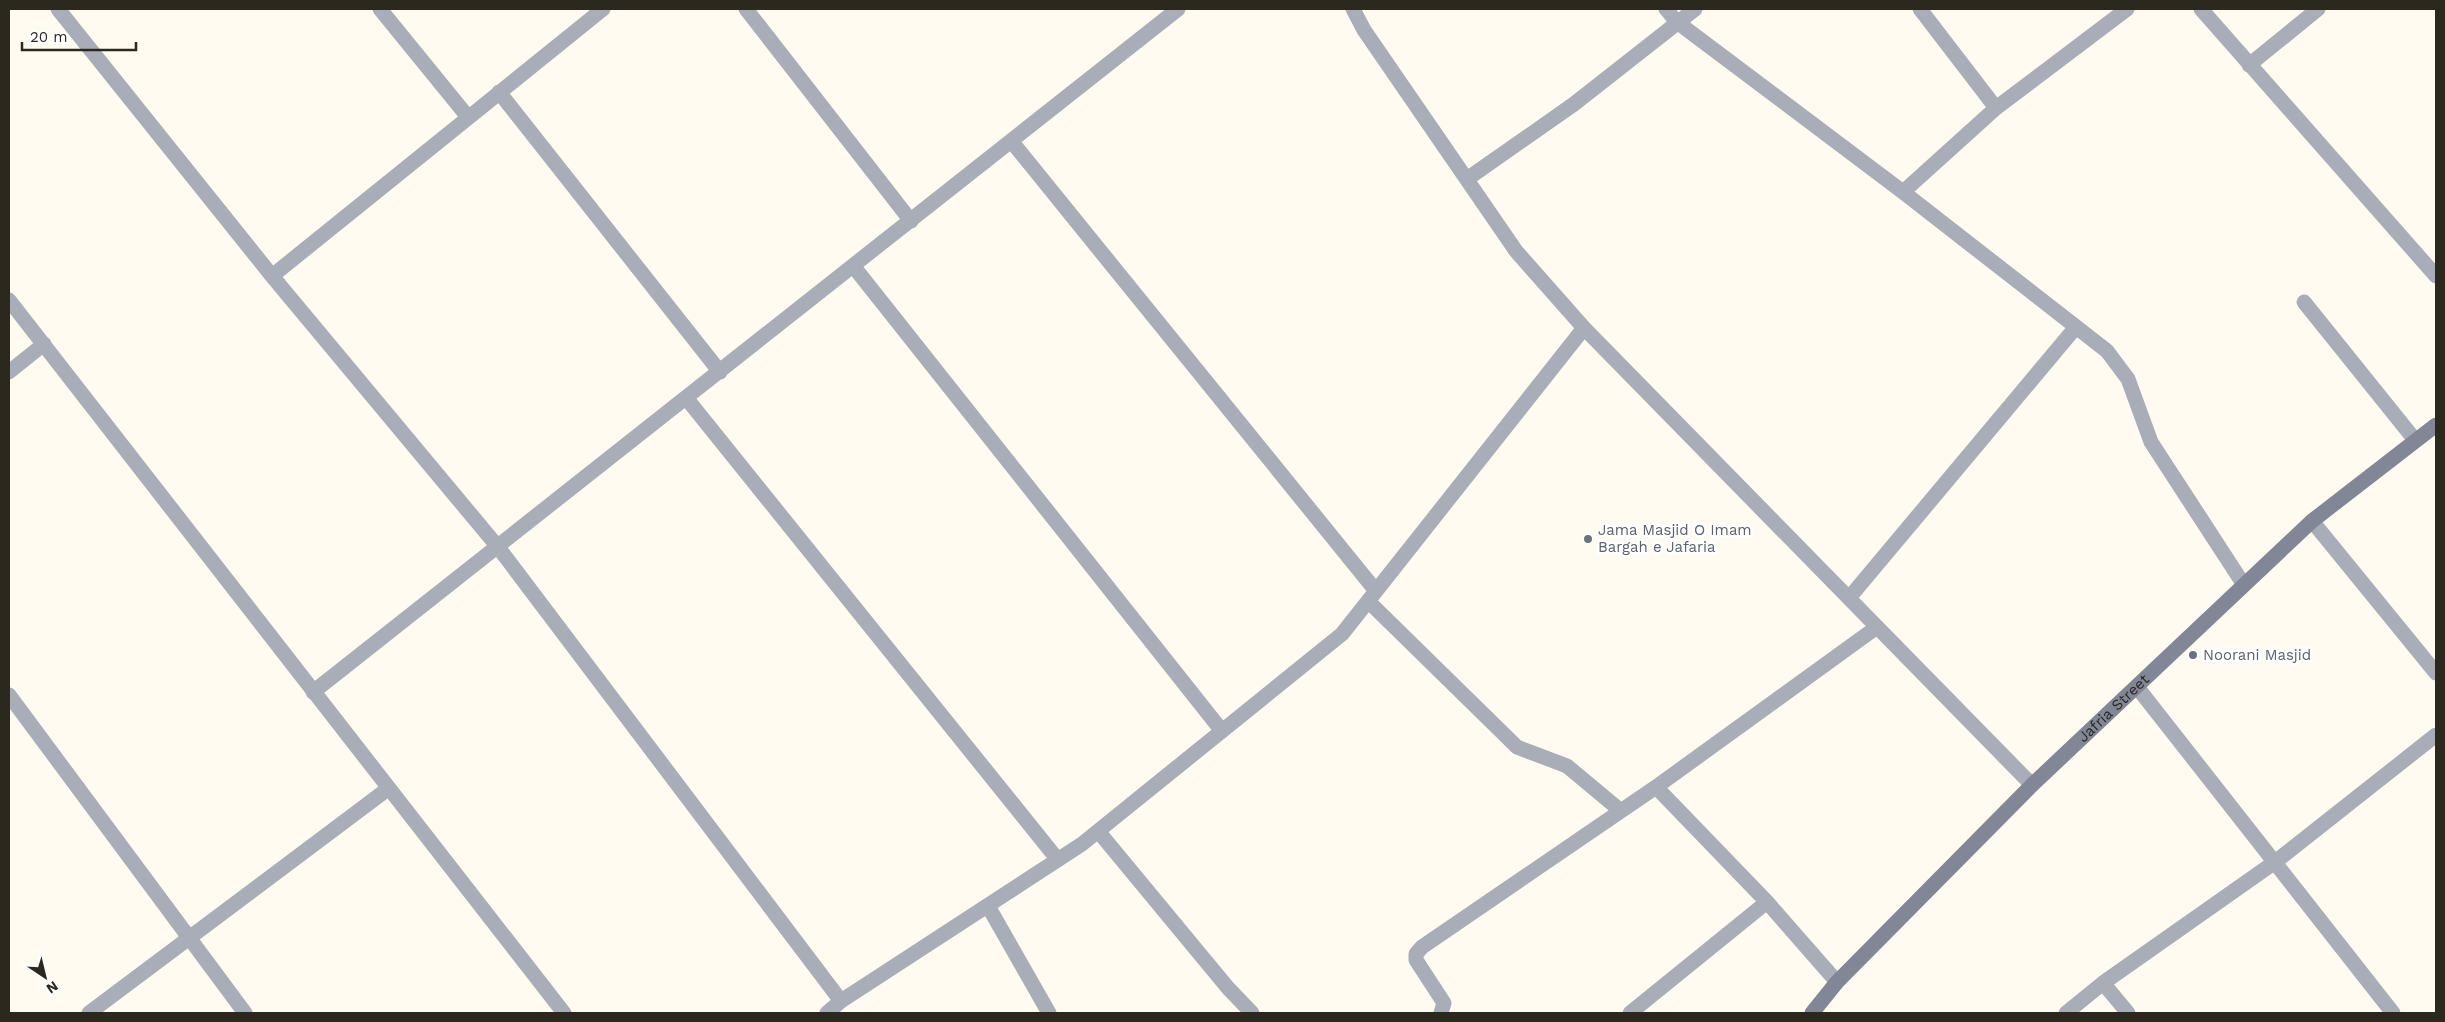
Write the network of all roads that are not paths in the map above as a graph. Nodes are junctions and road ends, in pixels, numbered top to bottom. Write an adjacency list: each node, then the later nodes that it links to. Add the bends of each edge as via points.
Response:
1 (58, 9): 23 (street)
2 (380, 9): 17 (street)
3 (603, 9): 15 (street)
4 (746, 9): 21 (street)
5 (1178, 9): 18 (street)
6 (1354, 9): 19 (street, via 1364,30)
7 (1666, 9): 13 (street)
8 (1695, 9): 13 (street)
9 (1920, 9): 16 (street)
10 (2126, 9): 16 (street)
11 (2201, 9): 14 (street)
12 (2318, 9): 14 (street)
13 (1677, 22): 19 (street, via 1574,104); 20 (street)
14 (2249, 65): 24 (street)
15 (499, 92): 17 (street); 31 (street)
16 (1996, 108): 20 (street)
17 (468, 117): 23 (street)
18 (1012, 142): 21 (street); 38 (street)
19 (1467, 179): 28 (street, via 1516,251)
20 (1903, 192): 27 (street)
21 (911, 221): 22 (street)
22 (854, 267): 31 (street); 45 (street)
23 (272, 276): 36 (street)
24 (2436, 276)
25 (9, 300): 29 (street)
26 (2304, 302): 34 (street)
27 (2076, 327): 37 (street, via 2107,351 2128,378 2151,442); 39 (street)
28 (1584, 328): 38 (street); 39 (street)
29 (44, 344): 30 (street); 43 (street)
30 (9, 372)
31 (720, 372): 32 (street)
32 (687, 398): 36 (street); 52 (street)
33 (2436, 425): 34 (street, Jafria Street)
34 (2416, 440): 35 (street, Jafria Street)
35 (2312, 521): 37 (street, Jafria Street); 41 (street)
36 (498, 547): 43 (street); 59 (street)
37 (2244, 585): 42 (street, Jafria Street)
38 (1372, 596): 45 (street, via 1342,634); 50 (street, via 1517,747 1567,766)
39 (1849, 598): 40 (street)
40 (1877, 627): 47 (street); 48 (street)
41 (2436, 673)
42 (2137, 687): 47 (street, Jafria Street); 53 (street)
43 (313, 692): 49 (street)
44 (9, 696): 56 (street)
45 (1222, 731): 51 (street)
46 (2436, 734): 53 (street)
47 (2032, 784): 57 (street, Jafria Street)
48 (1656, 787): 50 (street); 54 (street)
49 (389, 788): 56 (street); 62 (street)
50 (1621, 811): 66 (street, via 1422,947 1416,954 1416,960 1444,1003)
51 (1098, 831): 52 (street); 65 (street)
52 (1058, 860): 55 (street)
53 (2275, 862): 58 (street); 71 (street)
54 (1767, 902): 57 (street); 67 (street)
55 (988, 906): 59 (street); 64 (street)
56 (190, 938): 60 (street); 61 (street)
57 (1837, 982): 68 (street, Jafria Street)
58 (2103, 983): 69 (street); 70 (street)
59 (841, 1001): 63 (street)
60 (89, 1013)
61 (245, 1013)
62 (564, 1013)
63 (827, 1013)
64 (1049, 1013)
65 (1252, 1013)
66 (1441, 1013)
67 (1630, 1013)
68 (1812, 1013)
69 (2066, 1013)
70 (2128, 1013)
71 (2393, 1013)

